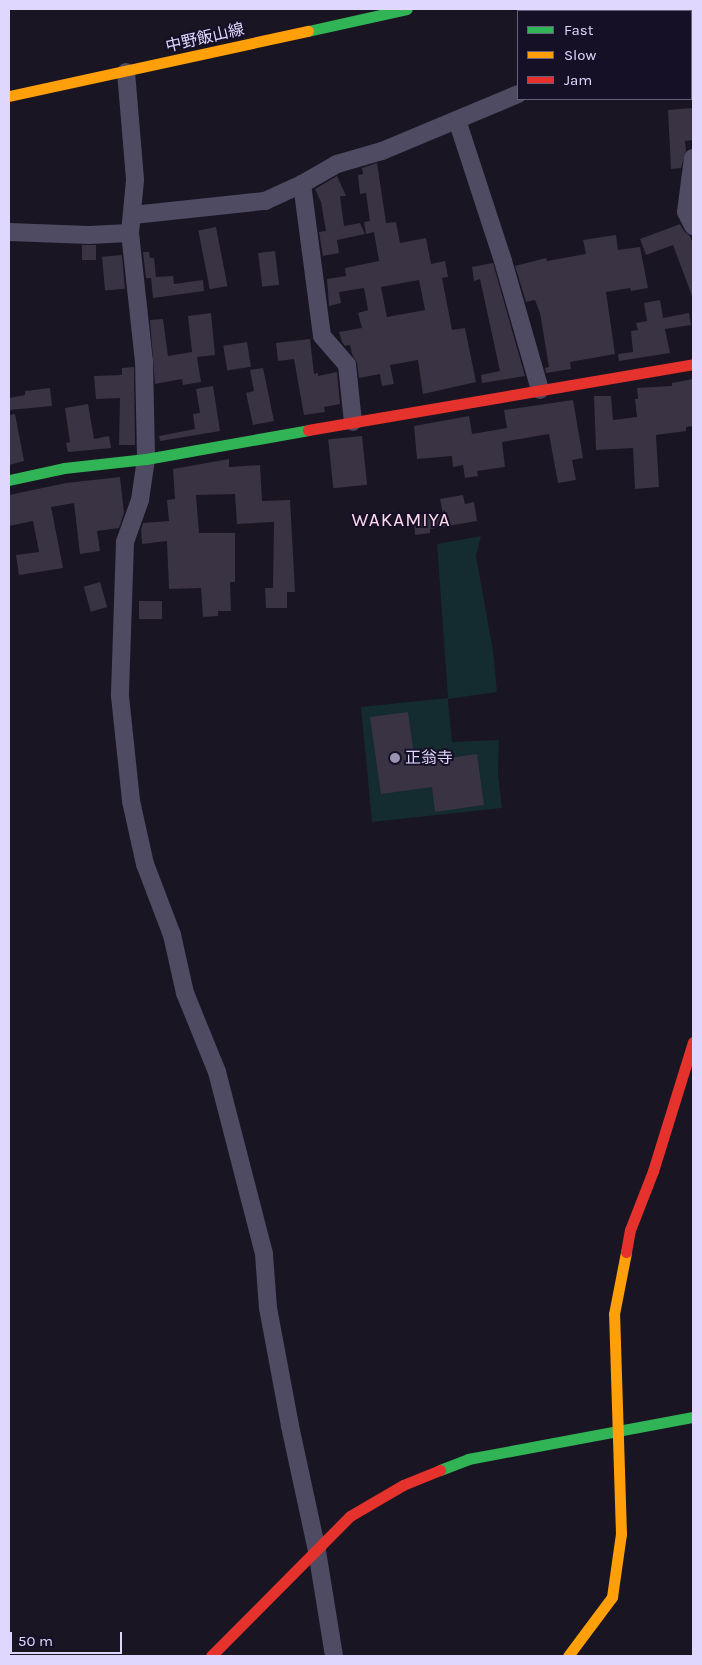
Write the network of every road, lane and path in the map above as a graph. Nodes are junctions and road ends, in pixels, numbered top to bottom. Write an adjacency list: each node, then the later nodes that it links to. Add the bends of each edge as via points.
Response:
1 (407, 9): 2 (street, 中野飯山線)
2 (126, 72): 4 (street, 中野飯山線); 8 (street, via 134,180)
3 (517, 94): 5 (street)
4 (9, 96)
5 (457, 120): 7 (street, via 382,151 336,164); 12 (street, via 503,261)
6 (693, 158): 9 (street, via 686,212)
7 (302, 184): 8 (street, via 265,200); 13 (street, via 322,336 347,365)
8 (131, 224): 10 (street, via 89,235); 14 (street, via 144,361)
9 (693, 226)
10 (9, 232)
11 (693, 364): 12 (street)
12 (540, 390): 13 (street)
13 (353, 422): 14 (street)
14 (146, 459): 15 (street, via 64,468); 19 (street, via 140,500 124,542 120,696 131,801 145,864 172,935 184,993 217,1072 264,1254 268,1308)
15 (9, 480)
16 (693, 1042): 18 (street, via 653,1171 630,1230 614,1314)
17 (693, 1417): 18 (street)
18 (618, 1430): 19 (street, via 459,1462 403,1484 350,1516); 22 (street, via 621,1534 612,1597)
19 (317, 1551): 20 (street); 21 (street)
20 (211, 1656)
21 (334, 1656)
22 (568, 1656)

